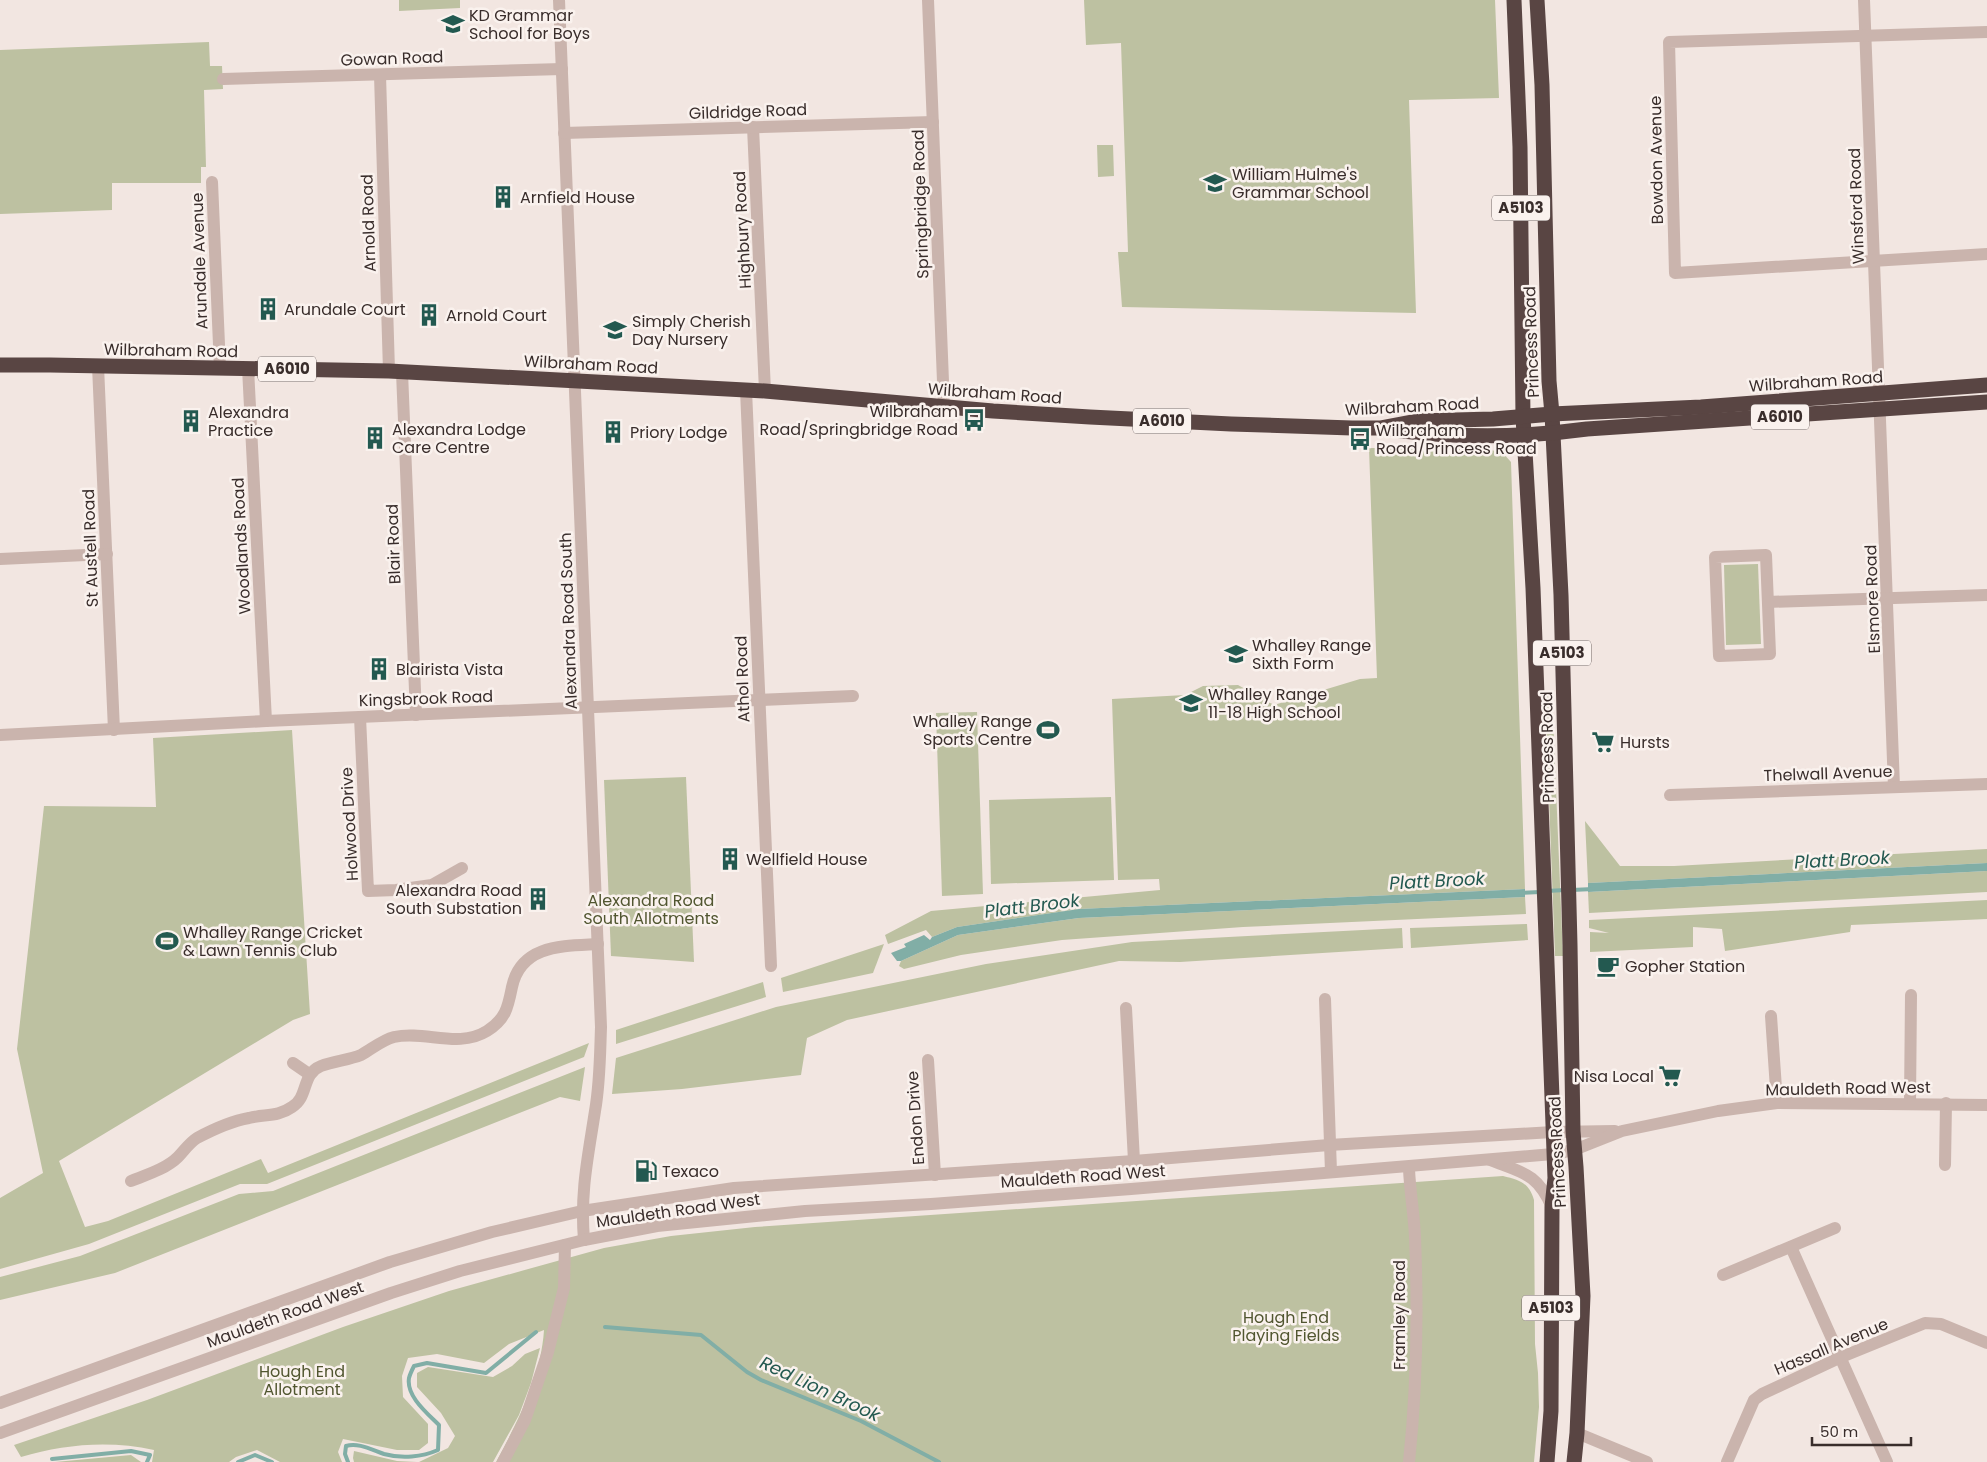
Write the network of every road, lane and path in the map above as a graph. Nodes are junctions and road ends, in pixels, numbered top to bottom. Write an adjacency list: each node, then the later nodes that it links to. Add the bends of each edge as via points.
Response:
1 (559, 0): 8 (street, Alexandra Road South)
2 (928, 0): 11 (street, Springbridge Road)
3 (1514, 0): 31 (highway, Princess Road / A5103)
4 (1537, 0): 30 (highway, Princess Road / A5103)
5 (1864, 0): 7 (street, Winsford Road)
6 (1987, 32): 7 (street)
7 (1866, 36): 16 (street, Winsford Road); 16 (street, Bowdon Avenue, via 1669,42 1675,273)
8 (562, 69): 9 (street, Gowan Road); 13 (street, Alexandra Road South)
9 (380, 75): 10 (street, Gowan Road); 21 (street, Arnold Road)
10 (223, 80)
11 (932, 122): 12 (street, Gildridge Road); 28 (street, Springbridge Road)
12 (753, 127): 13 (street, Gildridge Road); 25 (street, Highbury Road)
13 (564, 133): 22 (street, Alexandra Road South)
14 (212, 182): 19 (street, Arundale Avenue)
15 (1987, 254): 16 (street)
16 (1875, 261): 26 (street, Winsford Road)
17 (0, 365): 18 (highway, Wilbraham Road / A6010)
18 (98, 366): 19 (highway, Wilbraham Road / A6010); 35 (street, St Austell Road)
19 (220, 368): 20 (highway, Wilbraham Road / A6010)
20 (248, 368): 21 (highway, Wilbraham Road / A6010); 45 (street, Woodlands Road)
21 (395, 371): 22 (highway, Wilbraham Road / A6010); 43 (street, Blair Road)
22 (574, 380): 24 (highway, Wilbraham Road / A6010); 42 (street, Alexandra Road South)
23 (1987, 385): 26 (highway, Wilbraham Road / A6010)
24 (746, 390): 25 (highway, Wilbraham Road / A6010); 41 (street, Athol Road)
25 (765, 391): 28 (highway, Wilbraham Road / A6010)
26 (1880, 394): 29 (street, Winsford Road); 30 (highway, Wilbraham Road / A6010, via 1701,408)
27 (1987, 402): 29 (highway, Wilbraham Road / A6010)
28 (944, 407): 32 (highway, Wilbraham Road / A6010, via 1231,424)
29 (1881, 410): 33 (highway, Wilbraham Road / A6010, via 1586,429); 38 (street, Elsmore Road)
30 (1552, 414): 31 (highway, Wilbraham Road / A6010); 33 (highway, Princess Road / A5103)
31 (1524, 417): 32 (highway, Wilbraham Road / A6010, via 1417,421); 34 (highway, Princess Road / A5103)
32 (1380, 428): 34 (highway, A6010, via 1441,436)
33 (1553, 434): 34 (highway, Wilbraham Road / A6010); 65 (highway, Princess Road / A5103, via 1561,595)
34 (1525, 435): 67 (highway, Princess Road / A5103)
35 (107, 554): 36 (street); 46 (street, St Austell Road)
36 (0, 559)
37 (1987, 595): 38 (street)
38 (1888, 598): 39 (street); 49 (street, Elsmore Road)
39 (1768, 602): 39 (street, via 1770,654 1718,656 1715,557 1766,555)
40 (853, 696): 41 (street, Kingsbrook Road)
41 (760, 700): 42 (street, Kingsbrook Road); 53 (street, Athol Road)
42 (587, 708): 43 (street, Kingsbrook Road); 52 (street, Alexandra Road South)
43 (416, 715): 44 (street, Kingsbrook Road)
44 (360, 717): 45 (street, Kingsbrook Road); 51 (street, Holwood Drive, via 368,891 432,885)
45 (266, 721): 46 (street, Kingsbrook Road)
46 (114, 730): 47 (street, Kingsbrook Road)
47 (0, 735)
48 (1987, 784): 49 (street, Thelwall Avenue)
49 (1894, 787): 50 (street, Thelwall Avenue)
50 (1670, 795)
51 (462, 868)
52 (598, 944): 60 (street, via 542,950 529,957 512,985 506,1011 486,1031 457,1039 392,1037 361,1055 319,1066); 79 (street, Alexandra Road South, via 599,1083 586,1160)
53 (770, 966)
54 (1911, 995): 62 (street)
55 (1325, 999): 68 (street)
56 (1126, 1008): 72 (street)
57 (1771, 1016): 61 (street)
58 (928, 1060): 76 (street, Endon Drive)
59 (293, 1063): 60 (street)
60 (309, 1074): 77 (street, via 303,1094 295,1106 283,1113 234,1122 195,1139 177,1158)
61 (1777, 1103): 62 (street, Mauldeth Road West); 66 (street, Mauldeth Road West, via 1718,1111)
62 (1910, 1103): 63 (street, Mauldeth Road West)
63 (1946, 1103): 64 (street, Mauldeth Road West); 73 (street)
64 (1987, 1104)
65 (1573, 1131): 66 (street, Mauldeth Road West); 67 (street, Mauldeth Road West); 69 (highway, Princess Road / A5103)
66 (1622, 1131): 69 (street, Mauldeth Road West)
67 (1553, 1132): 68 (street, Mauldeth Road West); 70 (highway, Princess Road / A5103)
68 (1329, 1145): 72 (street, Mauldeth Road West); 75 (street)
69 (1574, 1150): 70 (street, Mauldeth Road West); 89 (highway, Princess Road / A5103, via 1583,1296)
70 (1553, 1154): 71 (street, Mauldeth Road West); 78 (highway, Princess Road / A5103)
71 (1485, 1158): 75 (street, Mauldeth Road West); 78 (street, Mauldeth Road West, via 1530,1176 1546,1192)
72 (1134, 1160): 76 (street, Mauldeth Road West)
73 (1945, 1165)
74 (1409, 1169): 91 (street, Framley Road, via 1417,1314)
75 (1331, 1172): 81 (street, Mauldeth Road West, via 805,1211 657,1226)
76 (935, 1175): 79 (street, Mauldeth Road West, via 734,1188)
77 (131, 1181)
78 (1552, 1207): 92 (highway, Princess Road / A5103, via 1551,1411)
79 (582, 1211): 81 (street, Alexandra Road South); 87 (street, Mauldeth Road West, via 492,1232 390,1262)
80 (1835, 1228): 83 (street)
81 (584, 1240): 82 (street, Mauldeth Road West)
82 (565, 1245): 88 (street, Mauldeth Road West, via 460,1271 391,1293); 90 (street, via 564,1288 557,1322 525,1420)
83 (1791, 1247): 84 (street); 86 (street)
84 (1723, 1275)
85 (1987, 1343): 86 (street, Hassall Avenue, via 1940,1324 1925,1323)
86 (1839, 1358): 95 (street, Hassall Avenue, via 1754,1400); 96 (street)
87 (0, 1403)
88 (0, 1433)
89 (1577, 1433): 93 (highway, Princess Road / A5103); 94 (street)
90 (503, 1462)
91 (1410, 1462)
92 (1547, 1462)
93 (1574, 1462)
94 (1647, 1462)
95 (1727, 1462)
96 (1887, 1462)

